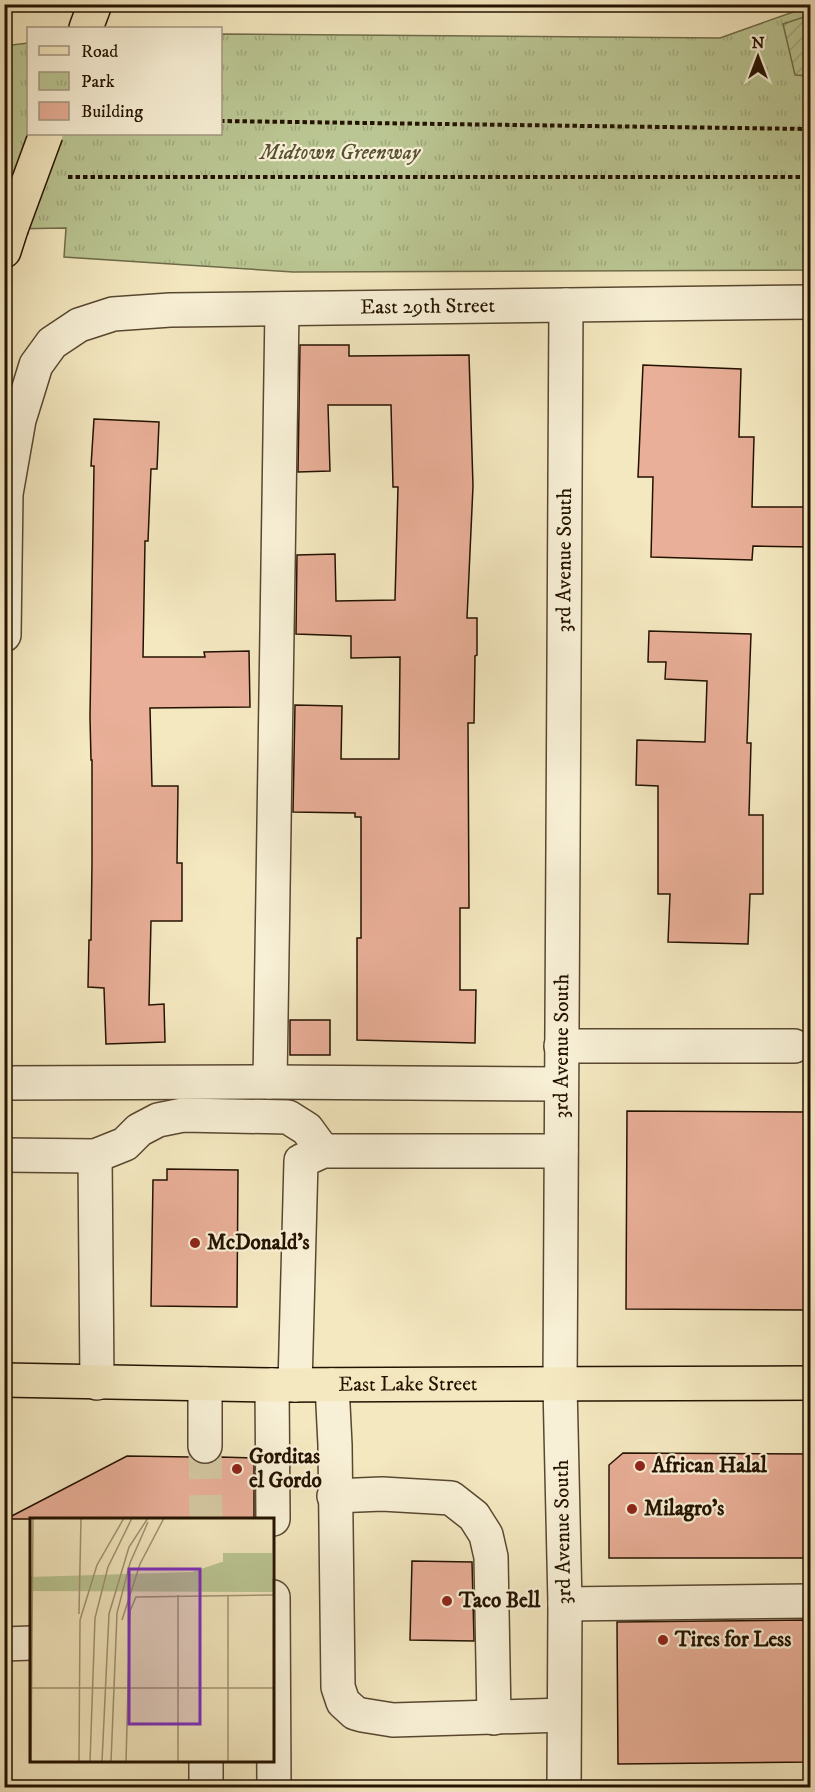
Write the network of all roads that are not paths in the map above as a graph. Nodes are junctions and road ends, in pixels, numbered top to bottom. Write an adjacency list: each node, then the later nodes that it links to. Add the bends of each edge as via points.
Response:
1 (95, 4): 2 (main road)
2 (86, 27)
3 (46, 135): 4 (main road, bridge)
4 (8, 240)
5 (810, 302): 6 (street, East 29th Street)
6 (566, 305): 7 (street, East 29th Street); 9 (street, 3rd Avenue South)
7 (282, 309): 8 (street, East 29th Street, via 113,314 79,325 52,343 36,365 19,420 6,494); 11 (street)
8 (4, 635)
9 (561, 1046): 10 (street); 13 (street, 3rd Avenue South)
10 (794, 1046)
11 (270, 1082): 12 (street); 13 (street)
12 (4, 1083)
13 (561, 1084): 15 (street, 3rd Avenue South)
14 (323, 1151): 15 (street); 17 (street, via 307,1129 288,1117 183,1115 158,1120 139,1130 125,1144); 22 (street, via 301,1161)
15 (561, 1151): 24 (street, 3rd Avenue South)
16 (4, 1155): 17 (street)
17 (95, 1156): 19 (street)
18 (4, 1380): 19 (main road, East Lake Street)
19 (97, 1383): 21 (main road, East Lake Street)
20 (810, 1383): 24 (main road, East Lake Street)
21 (205, 1384): 22 (main road, East Lake Street); 25 (street)
22 (283, 1385): 23 (main road, East Lake Street); 27 (street)
23 (332, 1385): 24 (main road, East Lake Street); 26 (street)
24 (560, 1385): 29 (street, 3rd Avenue South)
25 (205, 1446)
26 (334, 1496): 33 (street, via 451,1498 474,1516 486,1535 491,1557); 33 (street, via 338,1688 343,1702 362,1715 393,1720)
27 (273, 1518)
28 (810, 1601): 29 (street)
29 (565, 1604): 32 (street, 3rd Avenue South)
30 (4, 1644): 31 (street)
31 (30, 1644)
32 (564, 1714): 33 (street); 38 (street, 3rd Avenue South)
33 (494, 1718)
34 (206, 1762): 36 (street)
35 (274, 1762): 37 (street)
36 (206, 1788)
37 (274, 1788)
38 (564, 1788)

